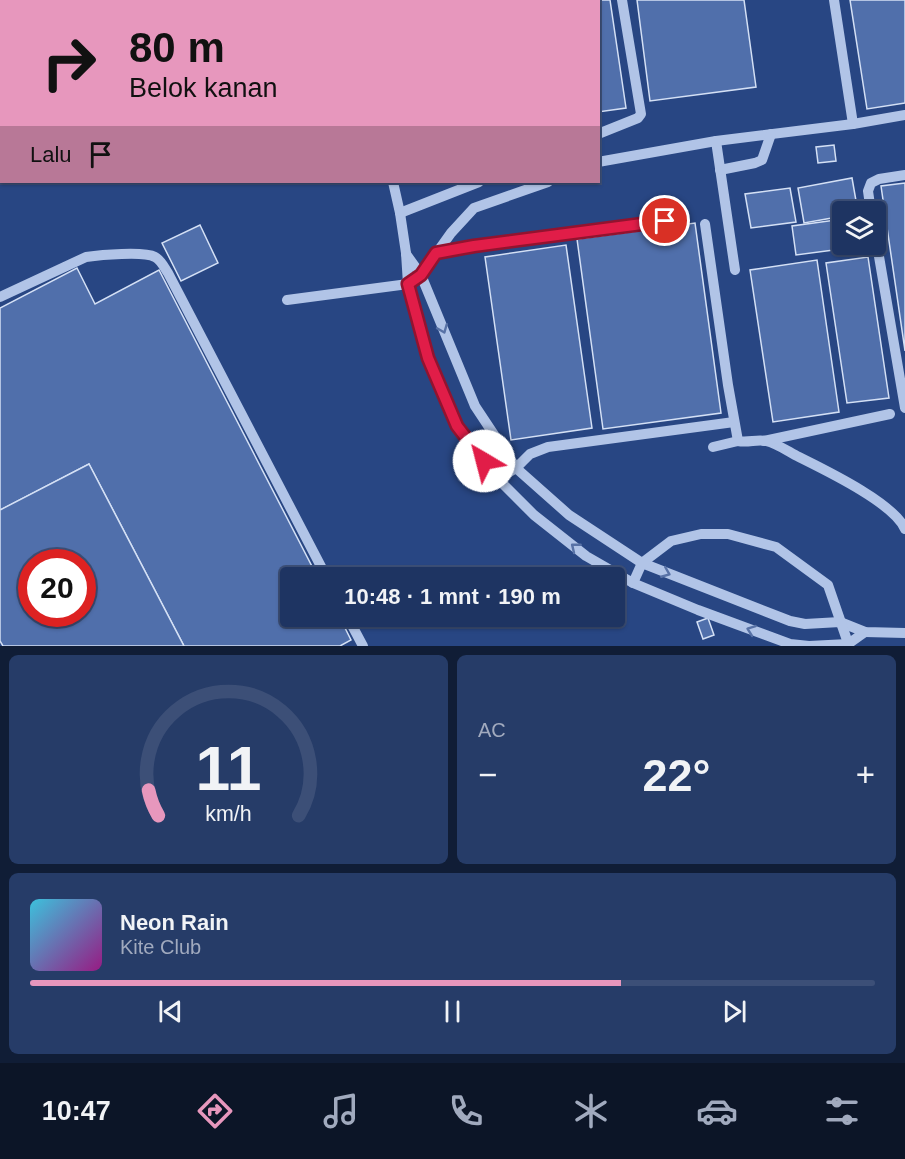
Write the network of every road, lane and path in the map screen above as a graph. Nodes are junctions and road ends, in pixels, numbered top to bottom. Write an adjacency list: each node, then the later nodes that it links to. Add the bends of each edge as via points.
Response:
1 (622, 0): 5 (lane, via 641,114)
2 (834, 0): 4 (lane)
3 (905, 115): 4 (lane)
4 (853, 124): 6 (lane)
5 (600, 133)
6 (771, 134): 7 (lane); 9 (lane, via 762,160)
7 (716, 141): 8 (lane); 9 (lane)
8 (600, 162)
9 (720, 170): 21 (lane)
10 (905, 176): 14 (lane, via 871,183)
11 (393, 183): 15 (lane)
12 (476, 183): 15 (lane)
13 (545, 183): 18 (lane, via 474,208)
14 (870, 201)
15 (400, 213): 19 (lane)
16 (665, 221): 18 (lane)
17 (705, 224): 28 (lane)
18 (436, 253): 22 (lane)
19 (406, 254): 22 (lane); 23 (lane)
20 (879, 255): 26 (lane)
21 (735, 270)
22 (421, 275): 23 (lane); 32 (lane, one-way to 32, via 475,406)
23 (408, 284): 25 (lane); 33 (lane, via 428,358 457,426)
24 (0, 297): 36 (lane, via 86,257 157,258)
25 (287, 300)
26 (905, 408)
27 (890, 414): 30 (lane)
28 (734, 422): 29 (lane); 32 (lane, via 548,447 530,454)
29 (738, 441): 30 (lane); 31 (lane)
30 (764, 441): 34 (lane, via 871,496 902,521)
31 (712, 447)
32 (516, 468): 33 (lane); 35 (lane, via 569,515)
33 (498, 479): 37 (lane, one-way to 33, via 586,556 534,515)
34 (905, 529)
35 (642, 563): 37 (lane); 38 (lane, one-way to 38, via 790,621); 38 (lane, via 670,541 701,534 728,534 776,547 828,585)
36 (321, 567)
37 (633, 583): 42 (lane, one-way to 37, via 790,644)
38 (840, 622): 40 (lane); 42 (lane)
39 (353, 627): 43 (lane)
40 (865, 632): 41 (lane); 42 (lane)
41 (905, 633)
42 (849, 645)
43 (363, 646)

